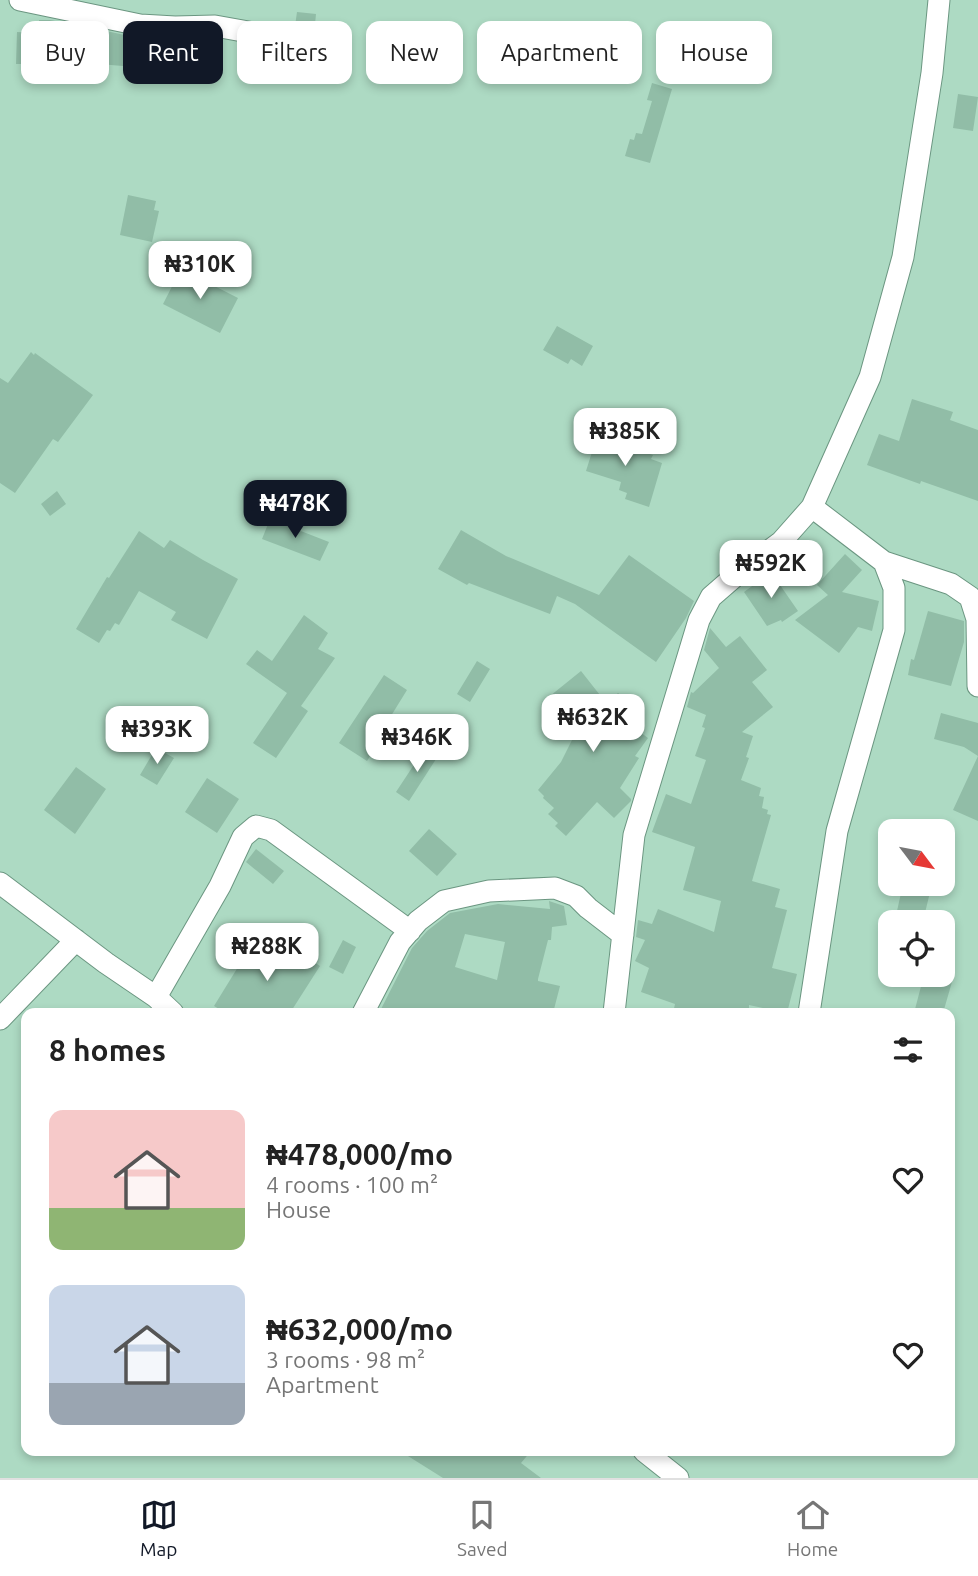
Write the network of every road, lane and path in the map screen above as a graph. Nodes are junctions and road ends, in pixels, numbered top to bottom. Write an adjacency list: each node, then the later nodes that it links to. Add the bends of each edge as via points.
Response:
1 (20, 0): 3 (street, via 140,25)
2 (939, 0): 4 (street, via 903,257 870,377)
3 (237, 30)
4 (812, 507): 5 (street); 9 (street, via 781,542 711,597 699,620 634,835)
5 (884, 562): 6 (street, via 951,584 970,597 977,619); 15 (street, via 894,588 894,630 837,831)
6 (978, 685)
7 (0, 883): 10 (street)
8 (410, 931): 9 (street, via 444,901 489,891 555,888 576,896); 11 (street, via 271,830 256,825 243,837); 13 (street)
9 (623, 935): 14 (street)
10 (76, 940): 11 (street); 16 (street)
11 (156, 997): 12 (street)
12 (168, 1008)
13 (366, 1008)
14 (615, 1008)
15 (810, 1008)
16 (0, 1019)
17 (651, 1456): 18 (street)
18 (678, 1478)

